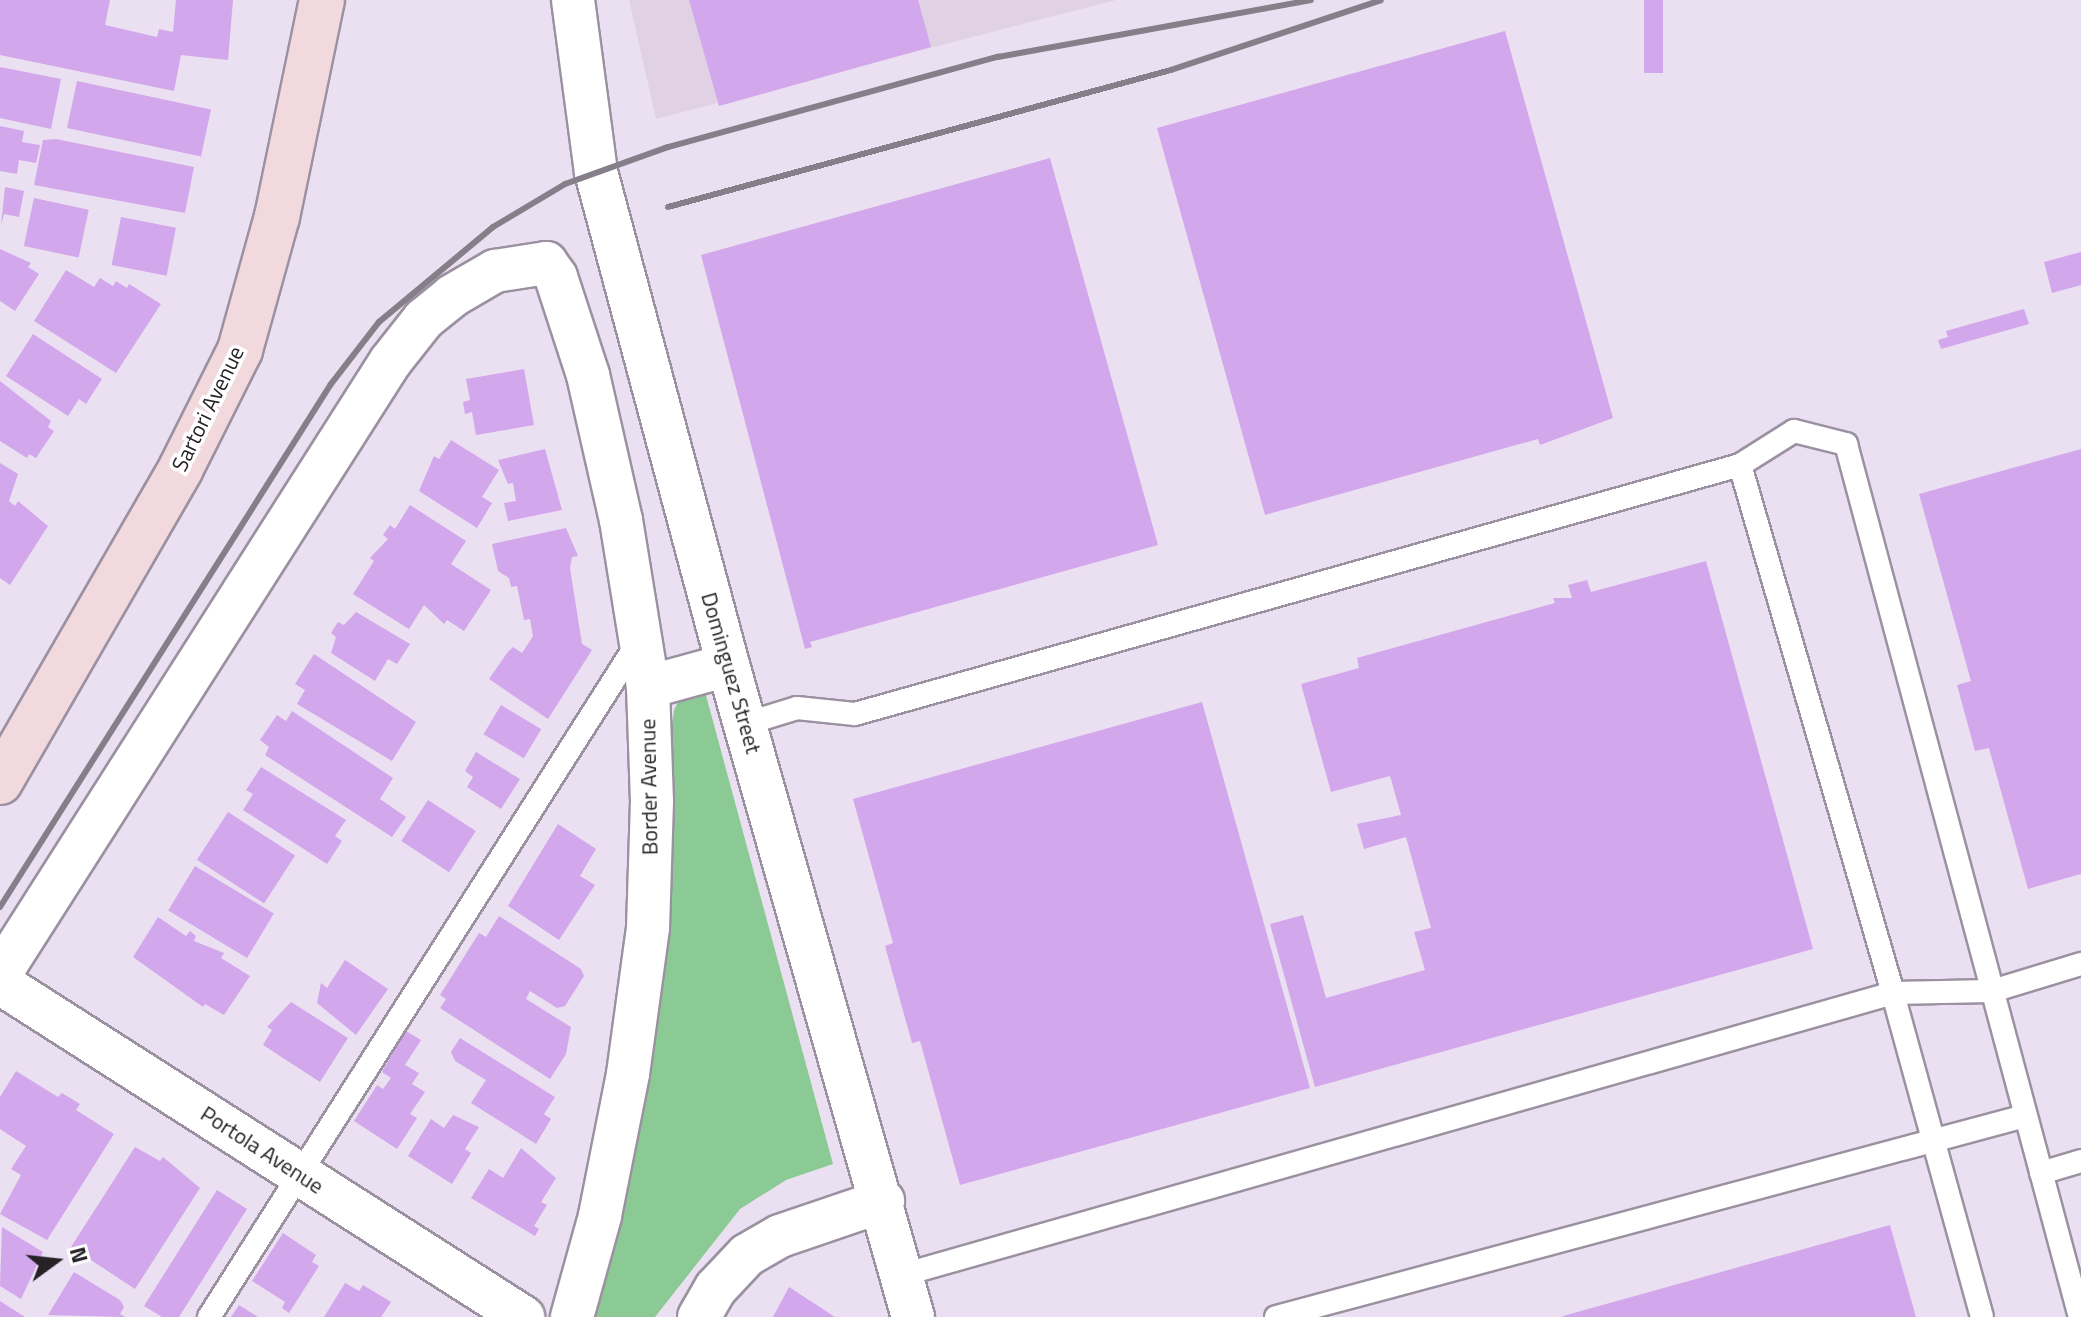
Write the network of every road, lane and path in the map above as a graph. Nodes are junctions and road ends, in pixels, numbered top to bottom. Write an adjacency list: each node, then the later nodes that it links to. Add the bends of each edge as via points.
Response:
1 (322, 0): 8 (street, Sartori Avenue, via 277,217 240,350 181,468)
2 (573, 12): 5 (street, Dominguez Street, via 596,172)
3 (1740, 465): 7 (lane, via 855,714 797,708); 12 (lane, via 1794,431 1846,444); 13 (lane)
4 (641, 637): 6 (street, Border Avenue); 10 (street, Border Avenue, via 588,375 556,277 546,263 495,271 424,319 351,418); 18 (lane)
5 (728, 665): 6 (street); 7 (street, Dominguez Street)
6 (648, 687): 23 (street, Border Avenue, via 648,928 628,1074 600,1216)
7 (745, 724): 19 (street, Dominguez Street)
8 (0, 782)
9 (2081, 964): 12 (lane)
10 (0, 974)
11 (0, 983): 18 (street, Portola Avenue)
12 (1992, 991): 13 (lane); 14 (lane)
13 (1893, 993): 15 (lane); 20 (lane)
14 (2025, 1116): 15 (lane); 17 (lane)
15 (1933, 1138): 26 (lane); 27 (lane)
16 (2081, 1161): 17 (lane)
17 (2041, 1173): 28 (lane)
18 (301, 1175): 21 (lane); 22 (street, Portola Avenue)
19 (883, 1201): 20 (street, Dominguez Street); 24 (street, via 780,1236 747,1255 716,1288)
20 (902, 1275): 25 (street, Dominguez Street)
21 (209, 1317)
22 (523, 1317)
23 (572, 1317)
24 (699, 1317)
25 (913, 1317)
26 (1276, 1317)
27 (1982, 1317)
28 (2080, 1317)

